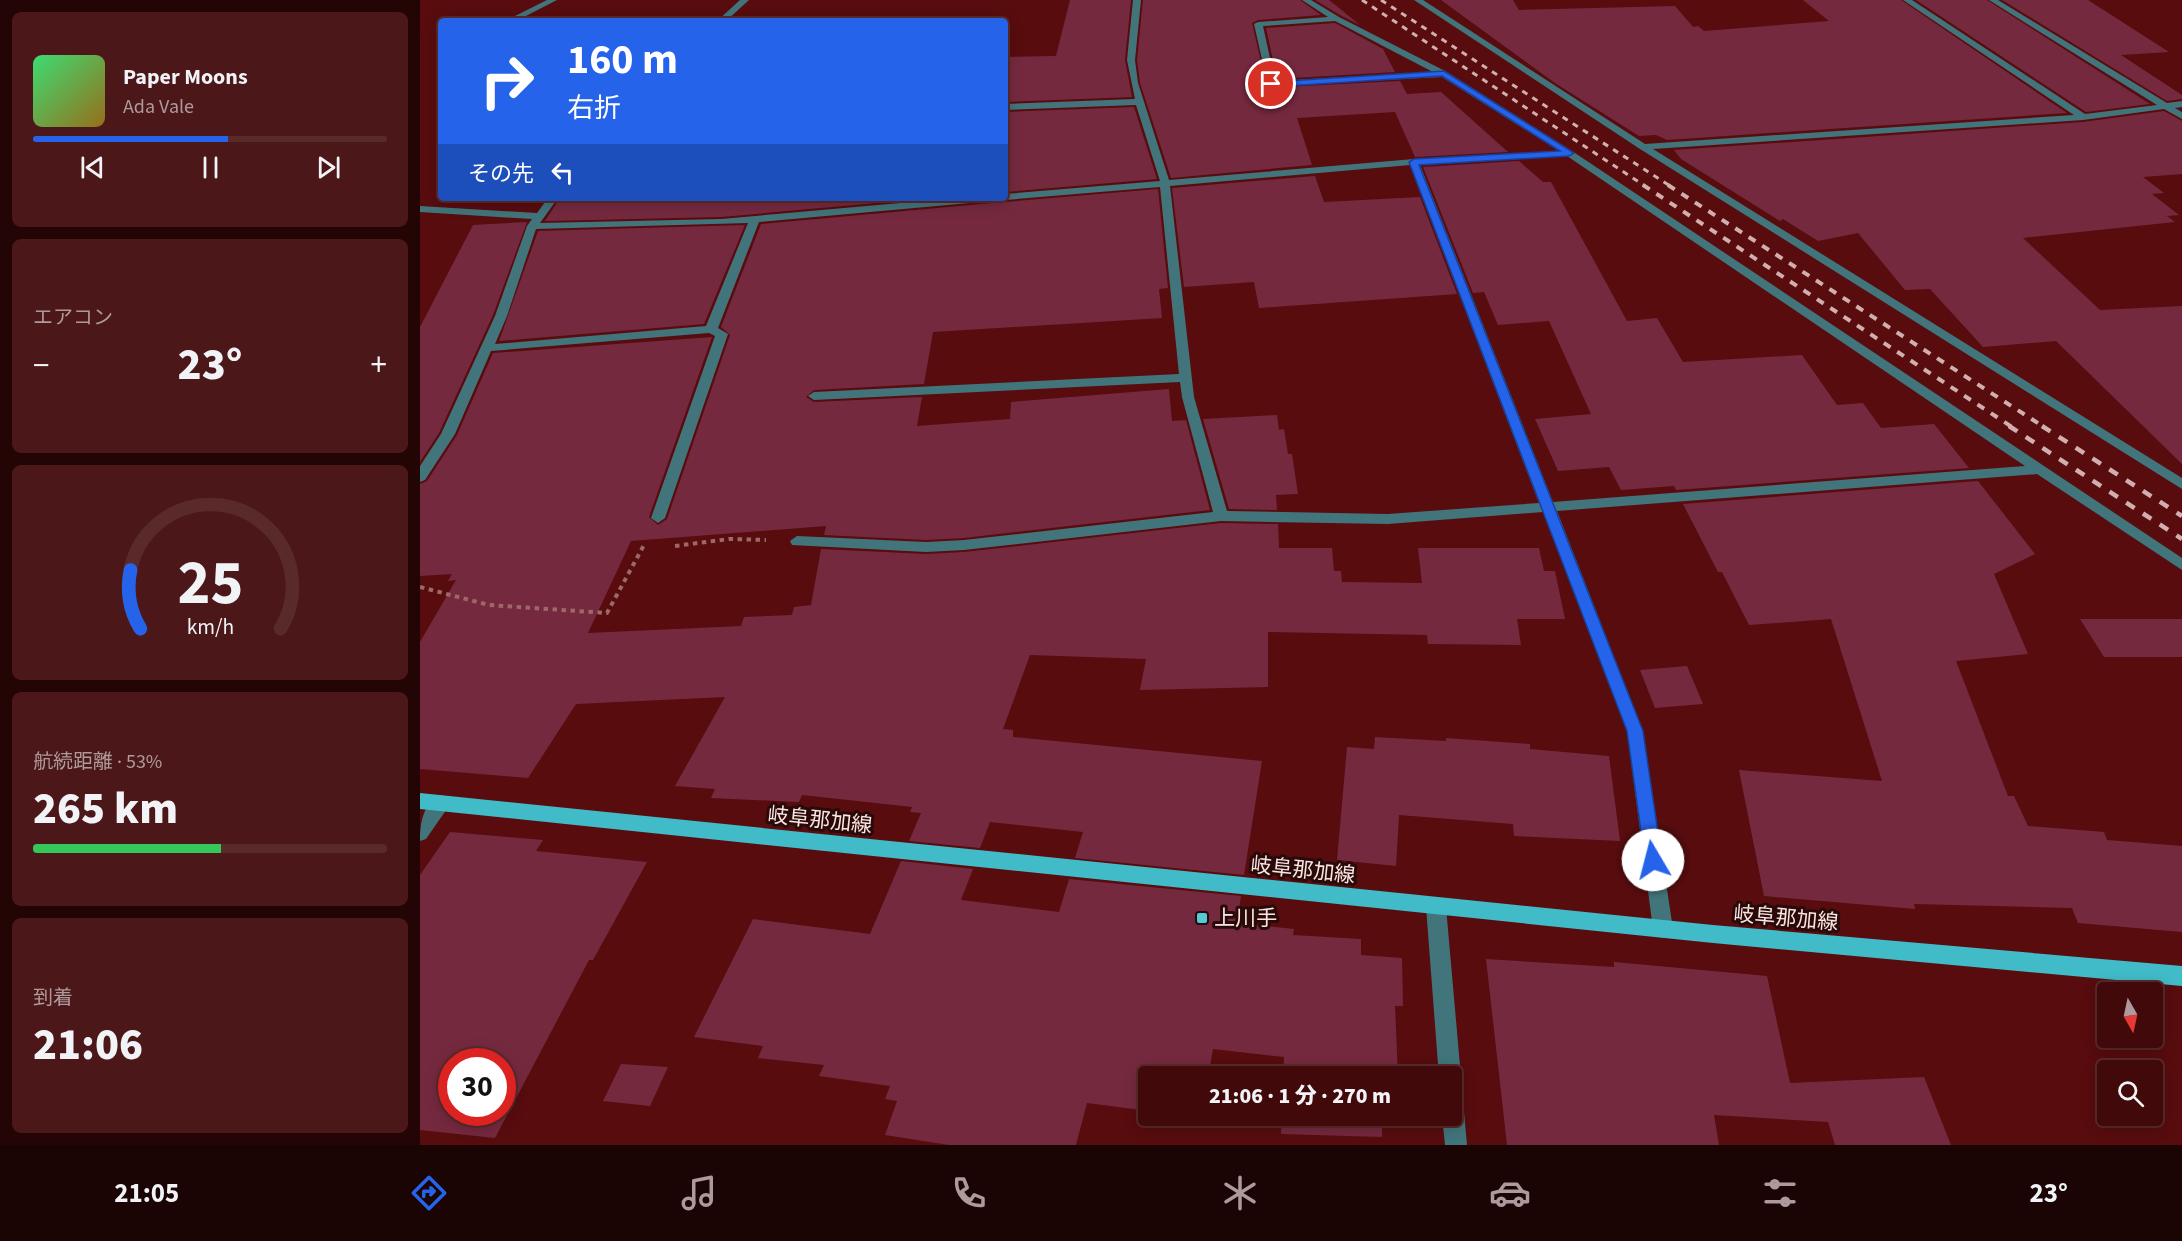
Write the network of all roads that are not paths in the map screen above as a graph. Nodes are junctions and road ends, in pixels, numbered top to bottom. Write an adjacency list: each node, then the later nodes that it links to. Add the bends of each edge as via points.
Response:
1 (553, 0): 8 (street)
2 (745, 0): 9 (street)
3 (1137, 0): 12 (street, via 1131,60)
4 (1306, 0): 10 (street)
5 (1418, 0): 18 (street)
6 (1907, 0): 17 (street)
7 (1993, 0): 14 (street)
8 (519, 16)
9 (724, 18)
10 (1336, 19): 11 (street); 11 (street, via 1258,24 1271,84)
11 (1444, 74): 19 (street)
12 (1138, 102): 15 (street); 21 (street)
13 (2182, 104): 14 (street)
14 (2165, 105): 16 (street); 17 (street)
15 (1008, 107)
16 (2182, 116)
17 (2083, 117): 18 (street)
18 (1643, 147): 34 (street)
19 (1569, 153): 20 (street); 32 (street)
20 (1414, 162): 21 (street); 35 (street)
21 (1165, 182): 22 (street); 30 (street)
22 (1008, 197)
23 (551, 201): 27 (street)
24 (960, 201): 26 (street)
25 (420, 209): 27 (street)
26 (754, 220): 27 (street); 28 (street)
27 (536, 221): 29 (street)
28 (711, 329): 29 (street); 37 (street, via 722,334)
29 (486, 348): 33 (street, via 448,434)
30 (1185, 378): 31 (street); 36 (street)
31 (814, 396)
32 (2041, 469): 35 (street); 39 (street)
33 (420, 477)
34 (2182, 484)
35 (1548, 507): 36 (street, via 1388,519); 44 (street, via 1635,731)
36 (1221, 516): 38 (street, via 964,545)
37 (658, 518)
38 (796, 541)
39 (2182, 565)
40 (420, 801): 41 (main road, 岐阜那加線)
41 (442, 803): 42 (street); 43 (main road, 岐阜那加線)
42 (420, 833)
43 (1436, 907): 44 (main road, 岐阜那加線); 46 (street)
44 (1663, 929): 45 (main road, 岐阜那加線)
45 (2182, 976)
46 (1449, 1066)
47 (1454, 1126): 48 (street)
48 (1456, 1145)

